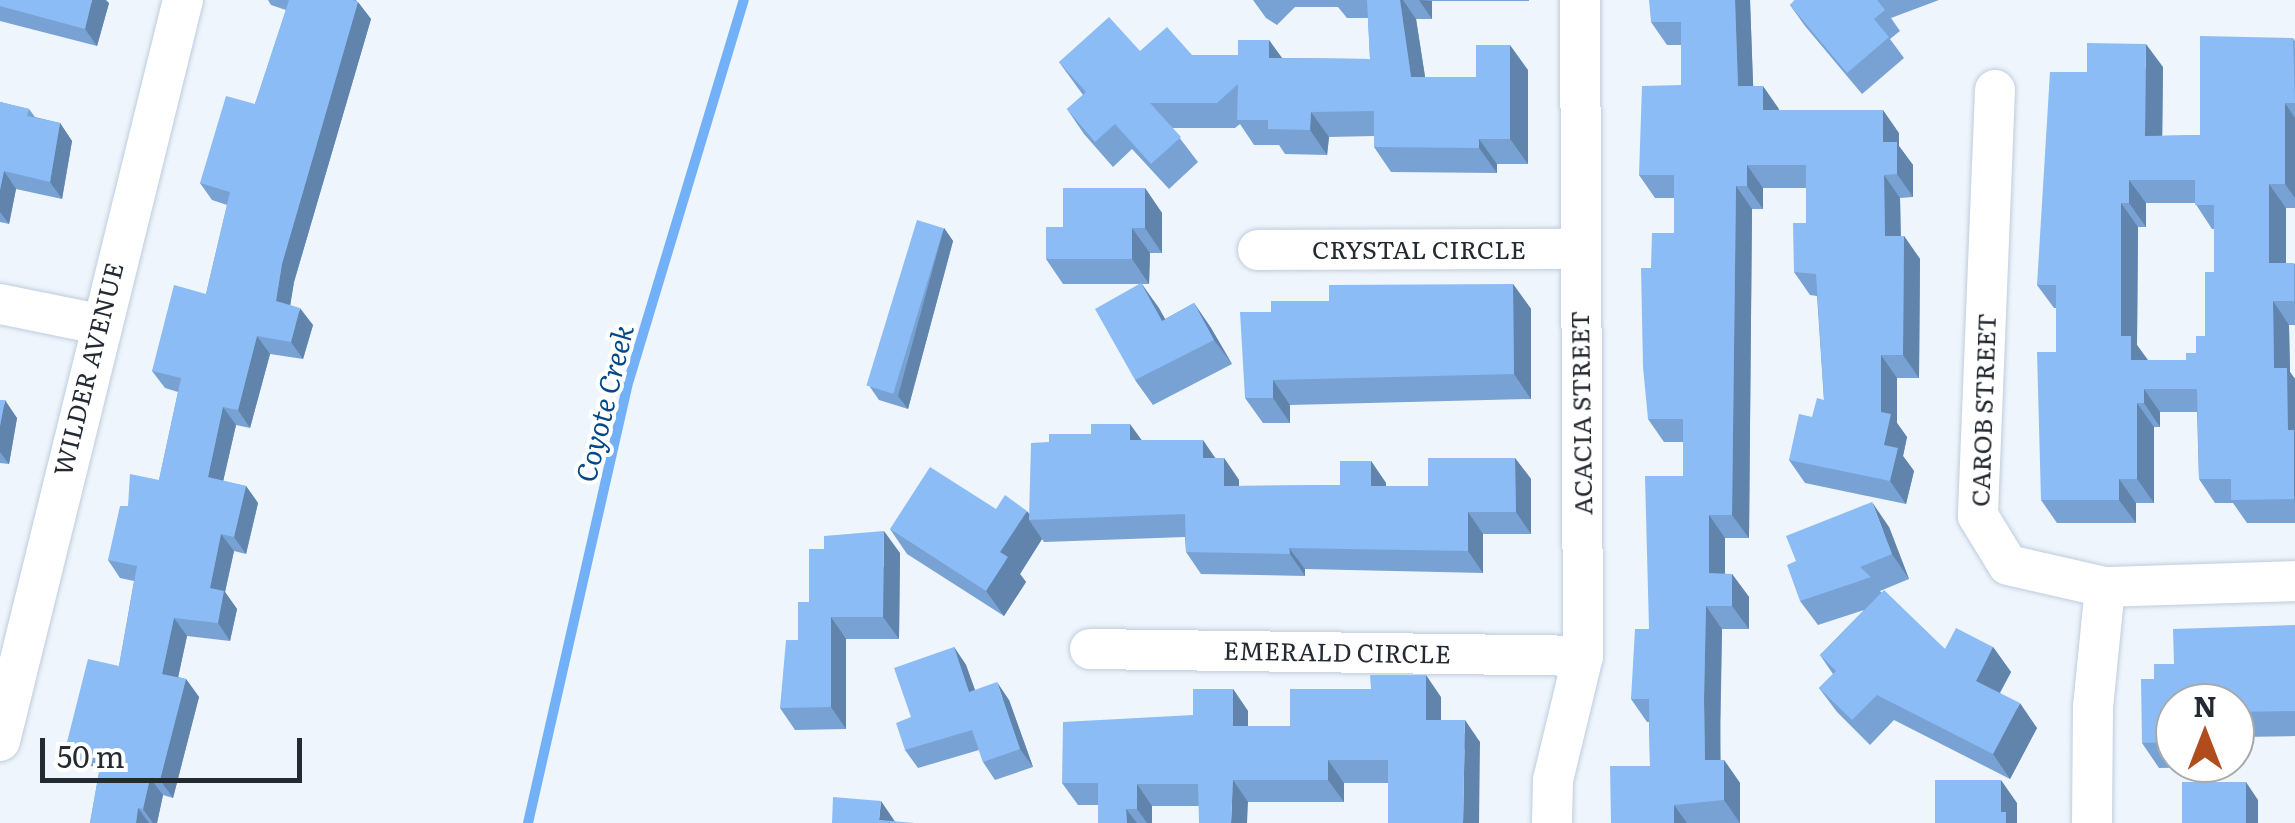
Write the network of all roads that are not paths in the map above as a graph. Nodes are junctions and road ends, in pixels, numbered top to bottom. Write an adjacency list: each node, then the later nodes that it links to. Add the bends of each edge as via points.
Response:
1 (183, 0): 7 (street, WILDER AVENUE)
2 (1580, 0): 4 (street, ACACIA STREET)
3 (1994, 90): 9 (street, CAROB STREET, via 1978,516 2008,565)
4 (1579, 249): 5 (street, CRYSTAL CIRCLE); 11 (street, ACACIA STREET)
5 (1258, 250)
6 (0, 304): 7 (street)
7 (98, 324): 12 (street, WILDER AVENUE)
8 (2295, 581): 9 (street, CAROB STREET)
9 (2105, 587): 14 (street)
10 (1090, 649): 11 (street, EMERALD CIRCLE)
11 (1583, 656): 13 (street, ACACIA STREET, via 1553,780)
12 (2, 716)
13 (1552, 823)
14 (2092, 823)

